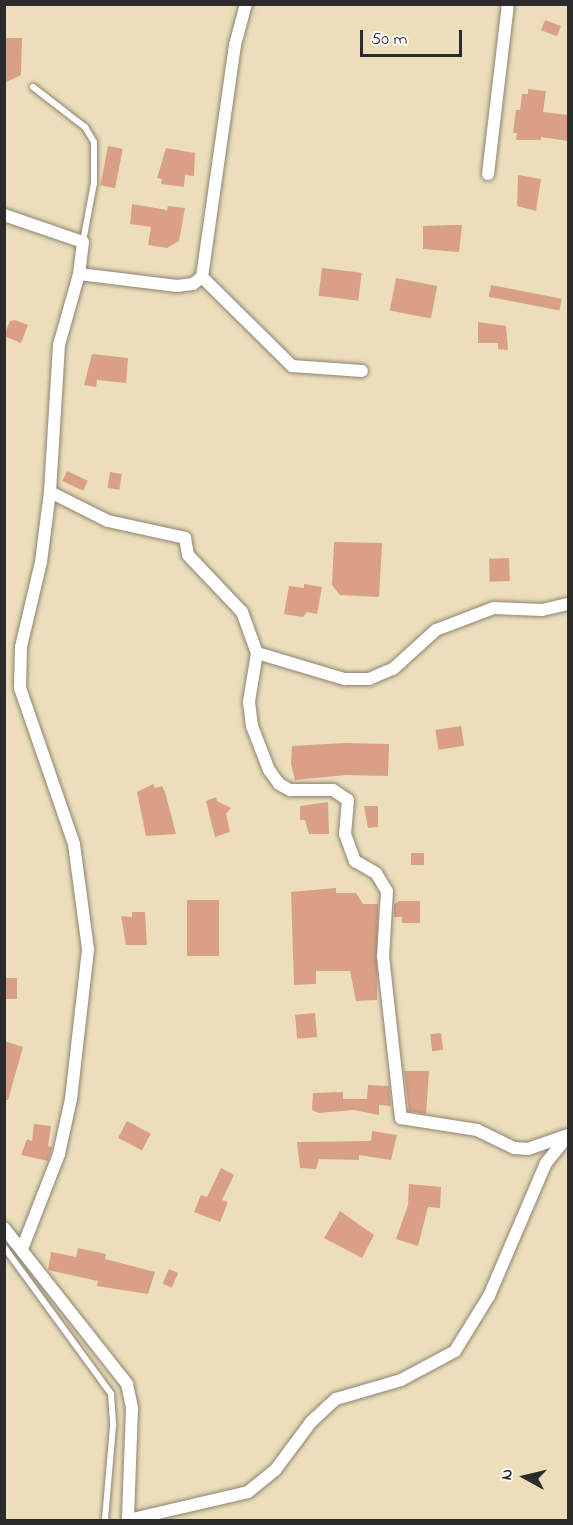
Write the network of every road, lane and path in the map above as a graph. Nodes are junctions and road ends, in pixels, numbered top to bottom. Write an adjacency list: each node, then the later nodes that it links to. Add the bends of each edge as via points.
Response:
1 (246, 4): 8 (street, via 235,45)
2 (508, 4): 4 (street)
3 (33, 87): 6 (lane, via 85,127 94,142 94,183)
4 (488, 174)
5 (4, 215): 6 (street)
6 (83, 242): 7 (street)
7 (79, 274): 8 (street, via 177,286 193,284); 10 (street, via 59,345)
8 (202, 277): 9 (street, via 292,366)
9 (362, 371)
10 (50, 492): 12 (street, via 108,521 185,538 188,555 242,612); 16 (street, via 41,561 21,647 20,688 74,844 88,949 71,1099 59,1154)
11 (568, 604): 12 (street, via 542,610 494,608 436,630 393,669 369,679 345,679)
12 (257, 653): 13 (street, via 249,702 252,726 269,770 279,784 290,790 343,794 348,800 345,834 355,861 385,882 388,913 383,956 401,1118 477,1130 514,1149 528,1149)
13 (568, 1135): 17 (street, via 546,1163 489,1296 455,1351 401,1380 336,1400 311,1422 276,1469 248,1492)
14 (4, 1228): 16 (street)
15 (4, 1247): 18 (lane, via 111,1395 113,1426)
16 (22, 1249): 17 (street, via 127,1384 132,1408)
17 (128, 1520)
18 (105, 1521)

